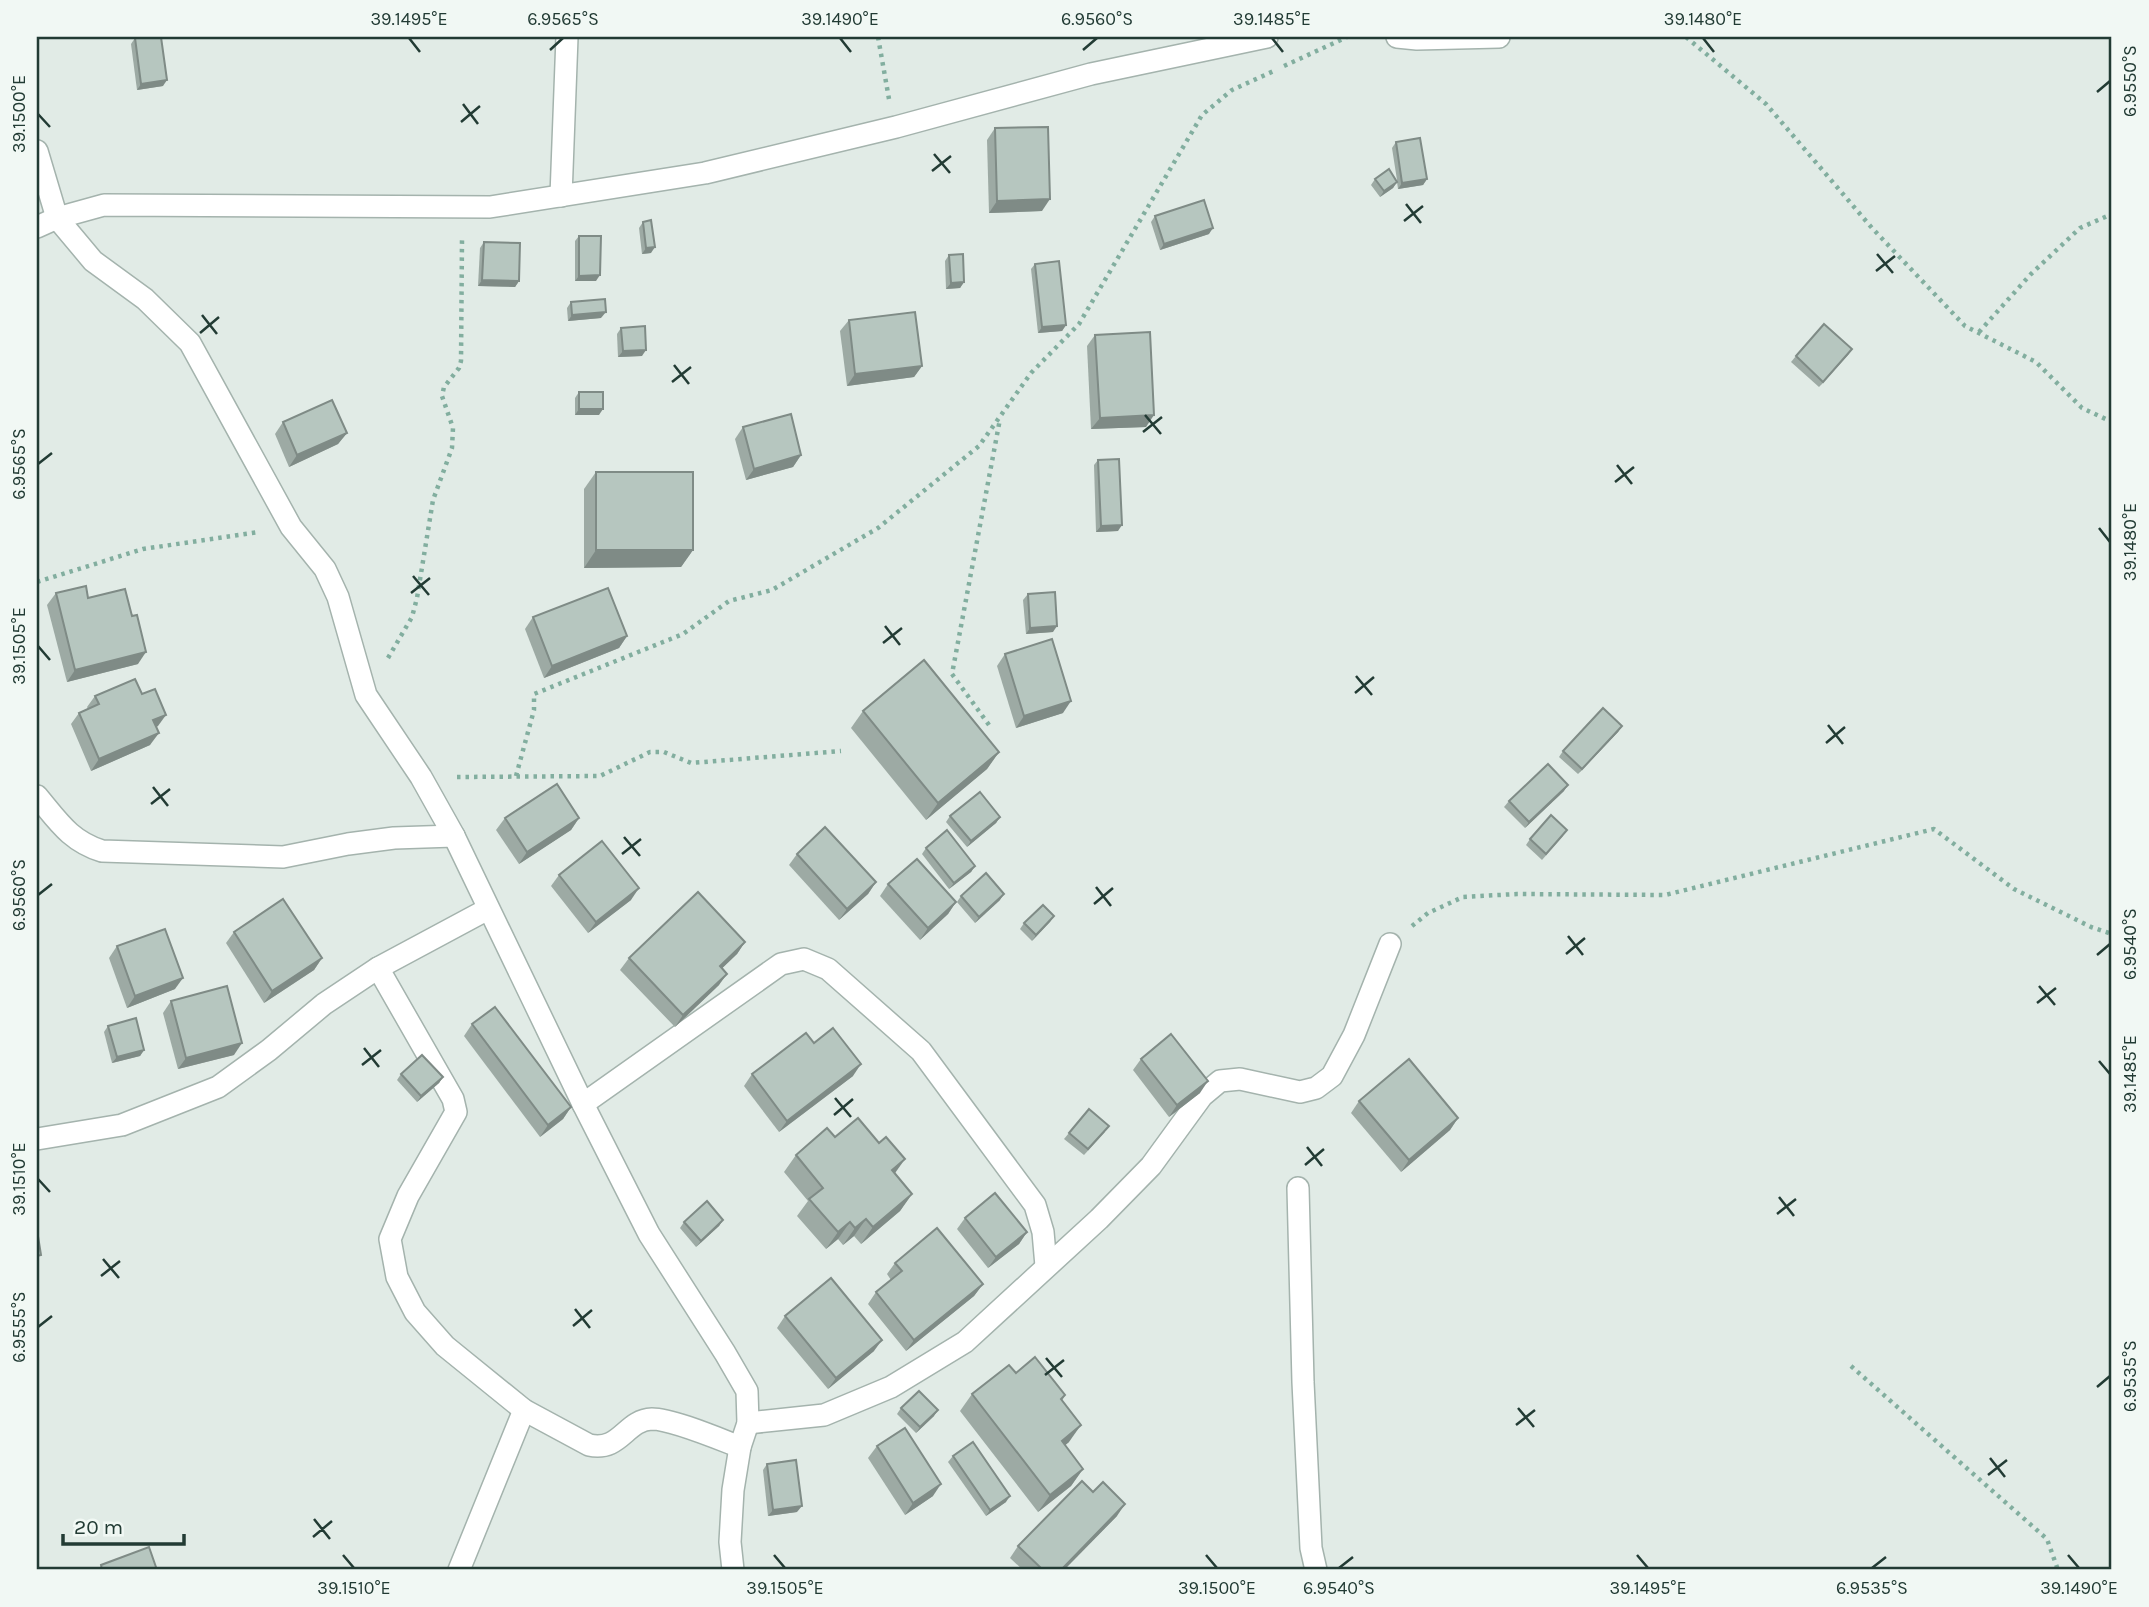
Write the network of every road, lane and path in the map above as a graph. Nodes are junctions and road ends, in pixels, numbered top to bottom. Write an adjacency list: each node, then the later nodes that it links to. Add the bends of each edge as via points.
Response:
1 (567, 37): 10 (street)
2 (878, 37): 8 (path)
3 (1267, 37): 8 (street, via 1091,74)
4 (1347, 37): 16 (path, via 1232,90 1202,115 1079,324 1031,373)
5 (1397, 37): 6 (street)
6 (1499, 37)
7 (1686, 37): 15 (path, via 1766,104 1872,228 1965,326)
8 (896, 127): 10 (street, via 705,173)
9 (37, 151): 13 (street)
10 (561, 196): 11 (street)
11 (462, 207): 13 (street, via 104,205); 20 (path, via 461,362 442,396 453,428 452,448 433,500 412,617)
12 (2112, 214): 15 (path, via 2080,228)
13 (57, 218): 14 (street); 18 (street, via 93,261 145,299 190,343)
14 (37, 227)
15 (1979, 332): 17 (path, via 2036,362 2082,408)
16 (1000, 415): 21 (path, via 952,674); 23 (path, via 979,446 878,528 772,590 729,601 683,634 534,694)
17 (2112, 422)
18 (291, 527): 19 (path, via 143,549); 20 (street, via 325,569 338,597)
19 (37, 582)
20 (366, 695): 24 (street)
21 (989, 725)
22 (841, 751): 23 (path, via 691,763 664,752 650,752 600,776)
23 (516, 776): 24 (path)
24 (421, 777): 26 (street)
25 (37, 796): 26 (street, via 68,834 102,850 283,857 394,838)
26 (454, 836): 27 (street)
27 (488, 909): 30 (street); 31 (street)
28 (2112, 934): 29 (path, via 2014,889 1934,829 1665,895 1464,897 1428,913)
29 (1390, 944): 34 (street, via 1354,1035 1332,1076 1316,1088 1300,1092 1240,1079 1220,1081 1202,1096 1151,1166)
30 (378, 968): 32 (street, via 218,1087 122,1125); 36 (street, via 453,1099 456,1112 408,1196 390,1239 397,1276 415,1312 445,1346)
31 (583, 1104): 34 (street, via 781,964 804,959 828,969 921,1051 1035,1205); 37 (street, via 649,1234 747,1391)
32 (37, 1139)
33 (1298, 1188): 41 (street, via 1303,1382)
34 (1046, 1266): 37 (street, via 965,1342 891,1387 824,1415)
35 (1851, 1366): 42 (path, via 2047,1539)
36 (524, 1410): 38 (street, via 600,1447 652,1419); 39 (street)
37 (748, 1423): 38 (street)
38 (740, 1447): 40 (street, via 733,1490)
39 (459, 1570)
40 (733, 1570)
41 (1316, 1570)
42 (2058, 1570)

